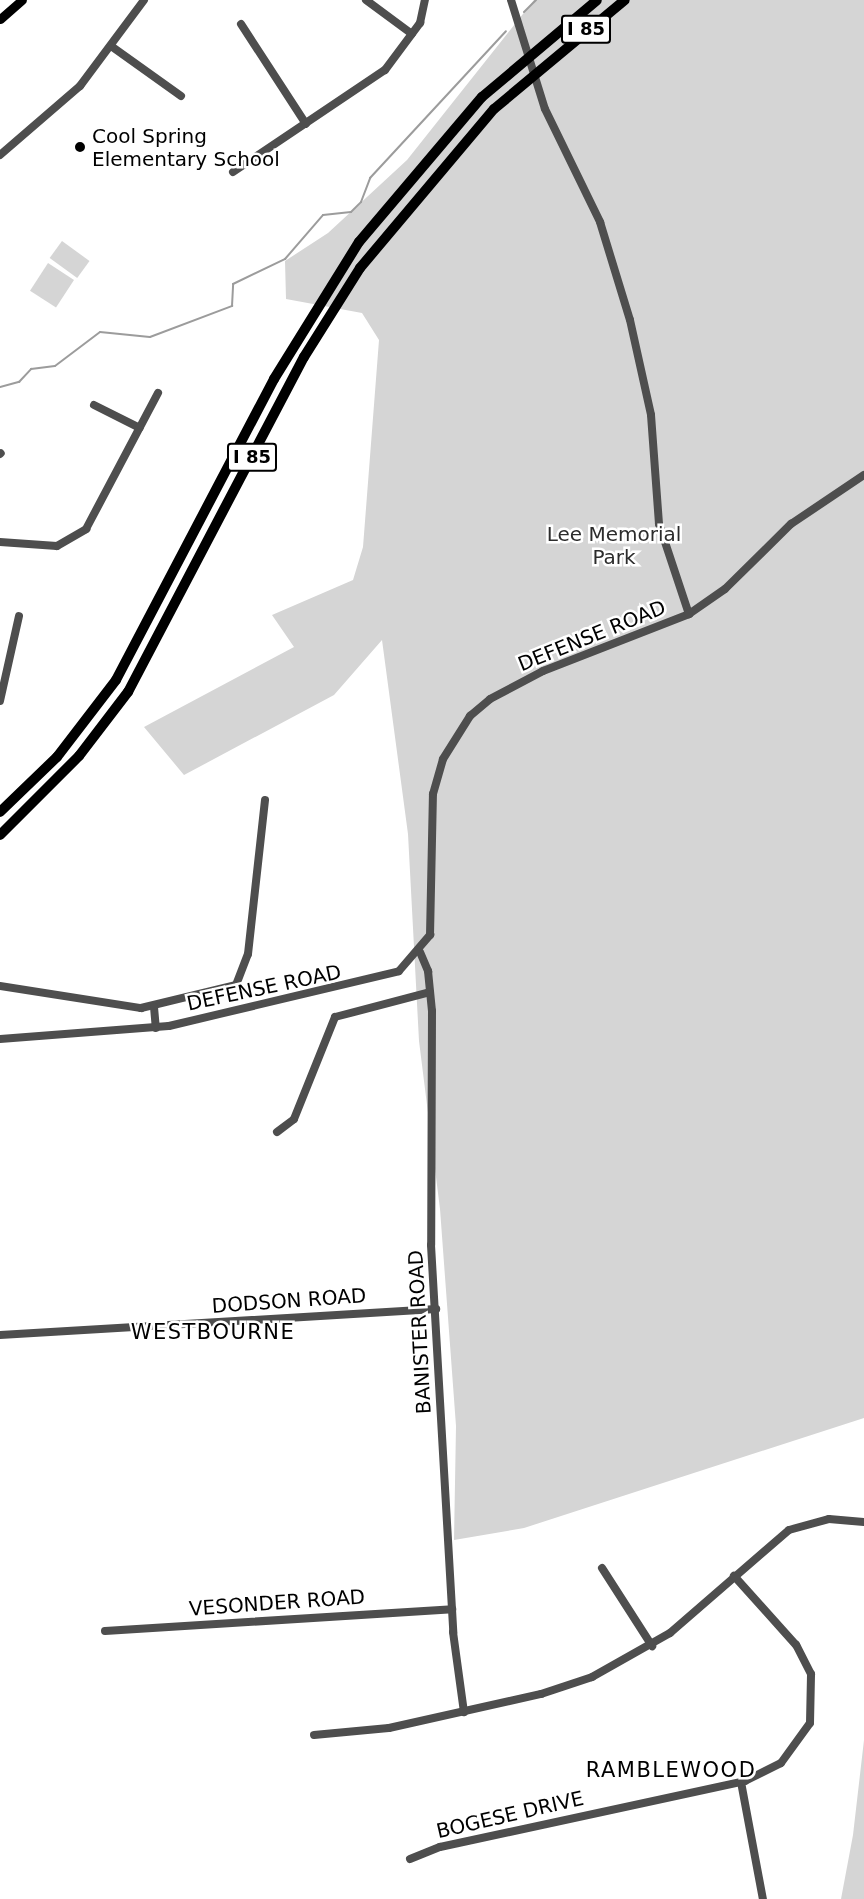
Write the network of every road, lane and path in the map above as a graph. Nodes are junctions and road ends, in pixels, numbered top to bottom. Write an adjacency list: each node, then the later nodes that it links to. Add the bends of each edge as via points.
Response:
1 (22, 0): 8 (main road)
2 (144, 0): 11 (street)
3 (366, 0): 10 (street)
4 (425, 0): 10 (street, via 422,18)
5 (511, 0): 21 (street, via 553,131 600,222 630,320 651,415 659,524)
6 (597, 0): 25 (highway, I 85, via 513,69 417,168 335,275 273,379 122,672 57,757)
7 (625, 0): 26 (highway, I 85, via 518,86 441,166 360,268 299,366 128,692 79,756)
8 (0, 19)
9 (241, 24): 13 (street)
10 (412, 34): 13 (street, via 379,76)
11 (111, 46): 12 (street); 14 (street, via 80,86)
12 (181, 96)
13 (306, 124): 15 (street)
14 (0, 155)
15 (233, 172)
16 (158, 393): 18 (street)
17 (94, 405): 18 (street)
18 (140, 428): 20 (street, via 99,509 78,536 48,547)
19 (864, 475): 21 (street, DEFENSE ROAD, via 791,524 718,595)
20 (0, 542)
21 (689, 614): 27 (street, DEFENSE ROAD, via 513,686 461,728 443,759 433,794 433,918)
22 (19, 616): 23 (street)
23 (0, 701)
24 (266, 800): 30 (street, via 243,978 234,986)
25 (0, 812)
26 (0, 835)
27 (420, 952): 29 (street, BANISTER ROAD); 31 (street, DEFENSE ROAD, via 378,980)
28 (0, 986): 30 (street)
29 (430, 992): 33 (street, via 335,1017 294,1119); 34 (street, BANISTER ROAD)
30 (154, 1007): 31 (street)
31 (156, 1028): 32 (street, DEFENSE ROAD)
32 (0, 1040)
33 (277, 1132)
34 (436, 1308): 35 (street, DODSON ROAD); 39 (street, BANISTER ROAD)
35 (0, 1335)
36 (864, 1522): 38 (street, via 828,1519 800,1525 776,1538)
37 (602, 1568): 41 (street)
38 (734, 1576): 41 (street); 44 (street, BOGESE DRIVE, via 801,1652 814,1699 806,1733 791,1754 770,1771)
39 (452, 1609): 40 (street, VESONDER ROAD); 42 (street, BANISTER ROAD)
40 (105, 1631)
41 (652, 1646): 42 (street, via 567,1686)
42 (465, 1712): 43 (street, via 389,1728)
43 (314, 1735)
44 (741, 1782): 45 (street, BOGESE DRIVE, via 440,1847); 46 (street)
45 (410, 1859)
46 (763, 1899)

